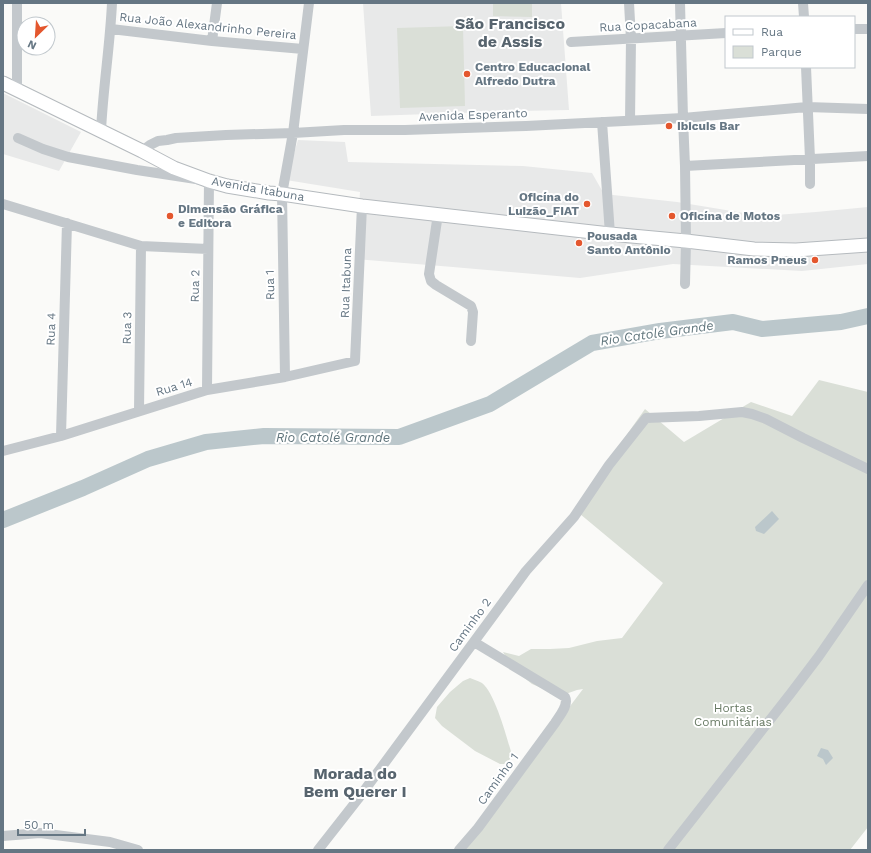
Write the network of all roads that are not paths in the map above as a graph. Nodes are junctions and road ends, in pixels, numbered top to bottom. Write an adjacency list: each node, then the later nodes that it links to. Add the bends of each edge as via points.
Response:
1 (17, 3): 20 (street)
2 (112, 3): 9 (street)
3 (216, 3): 15 (street)
4 (309, 3): 17 (street, Rua 1)
5 (629, 3): 14 (street)
6 (680, 3): 13 (street)
7 (803, 3): 8 (street)
8 (804, 16)
9 (110, 29): 15 (street, Rua João Alexandrinho Pereira); 26 (street)
10 (855, 29): 11 (street)
11 (868, 29)
12 (725, 33): 13 (street, Rua Copacabana)
13 (681, 36): 14 (street, Rua Copacabana); 23 (street)
14 (631, 39): 16 (street, Rua Copacabana); 24 (street)
15 (212, 41): 17 (street, Rua João Alexandrinho Pereira)
16 (571, 42)
17 (303, 49): 27 (street, Rua 1)
18 (806, 68): 21 (street)
19 (3, 83): 20 (main road, Avenida Itabuna)
20 (17, 90): 26 (main road, Avenida Itabuna)
21 (807, 108): 22 (street, Avenida Esperanto); 23 (street, Avenida Esperanto); 31 (street)
22 (868, 109)
23 (683, 118): 24 (street, Avenida Esperanto); 32 (street)
24 (630, 121): 25 (street, Avenida Esperanto)
25 (602, 122): 27 (street, Avenida Esperanto); 40 (street)
26 (100, 131): 29 (main road, Avenida Itabuna)
27 (293, 133): 29 (street, Avenida Esperanto, via 176,138 158,141); 35 (street, Rua 1)
28 (18, 138): 33 (street, via 68,157)
29 (142, 152): 33 (main road, Avenida Itabuna)
30 (868, 156): 31 (street)
31 (810, 159): 32 (street); 34 (street)
32 (685, 166): 41 (street)
33 (209, 181): 35 (main road, Avenida Itabuna); 44 (street, Rua 2)
34 (810, 184)
35 (282, 194): 37 (main road, Avenida Itabuna); 48 (street, Rua 1)
36 (3, 204): 39 (street)
37 (362, 206): 38 (main road, Avenida Itabuna); 47 (street, Rua Itabuna)
38 (438, 214): 40 (main road, Avenida Itabuna); 46 (street, via 429,274 436,286 471,306)
39 (67, 223): 43 (street); 51 (street, Rua 4)
40 (610, 234): 41 (main road, Avenida Itabuna)
41 (686, 241): 42 (main road, Avenida Itabuna, via 772,250); 45 (street)
42 (868, 245)
43 (141, 246): 44 (street); 50 (street, Rua 3)
44 (208, 249): 49 (street, Rua 2)
45 (685, 284)
46 (471, 341)
47 (355, 361): 48 (street, Rua 14)
48 (285, 377): 49 (street, Rua 14)
49 (207, 390): 50 (street, Rua 14)
50 (139, 411): 51 (street, Rua 14)
51 (61, 436): 52 (street, Rua 14)
52 (3, 451)
53 (868, 468): 55 (street, Caminho 2, via 752,414 742,412 646,418 609,465 574,517 526,571)
54 (868, 585): 60 (street, via 819,656)
55 (474, 642): 58 (street, Caminho 2); 59 (street, Caminho 1, via 564,697 566,706 478,828)
56 (3, 836): 57 (street, via 40,833 110,842)
57 (138, 850)
58 (318, 850)
59 (459, 850)
60 (668, 850)

